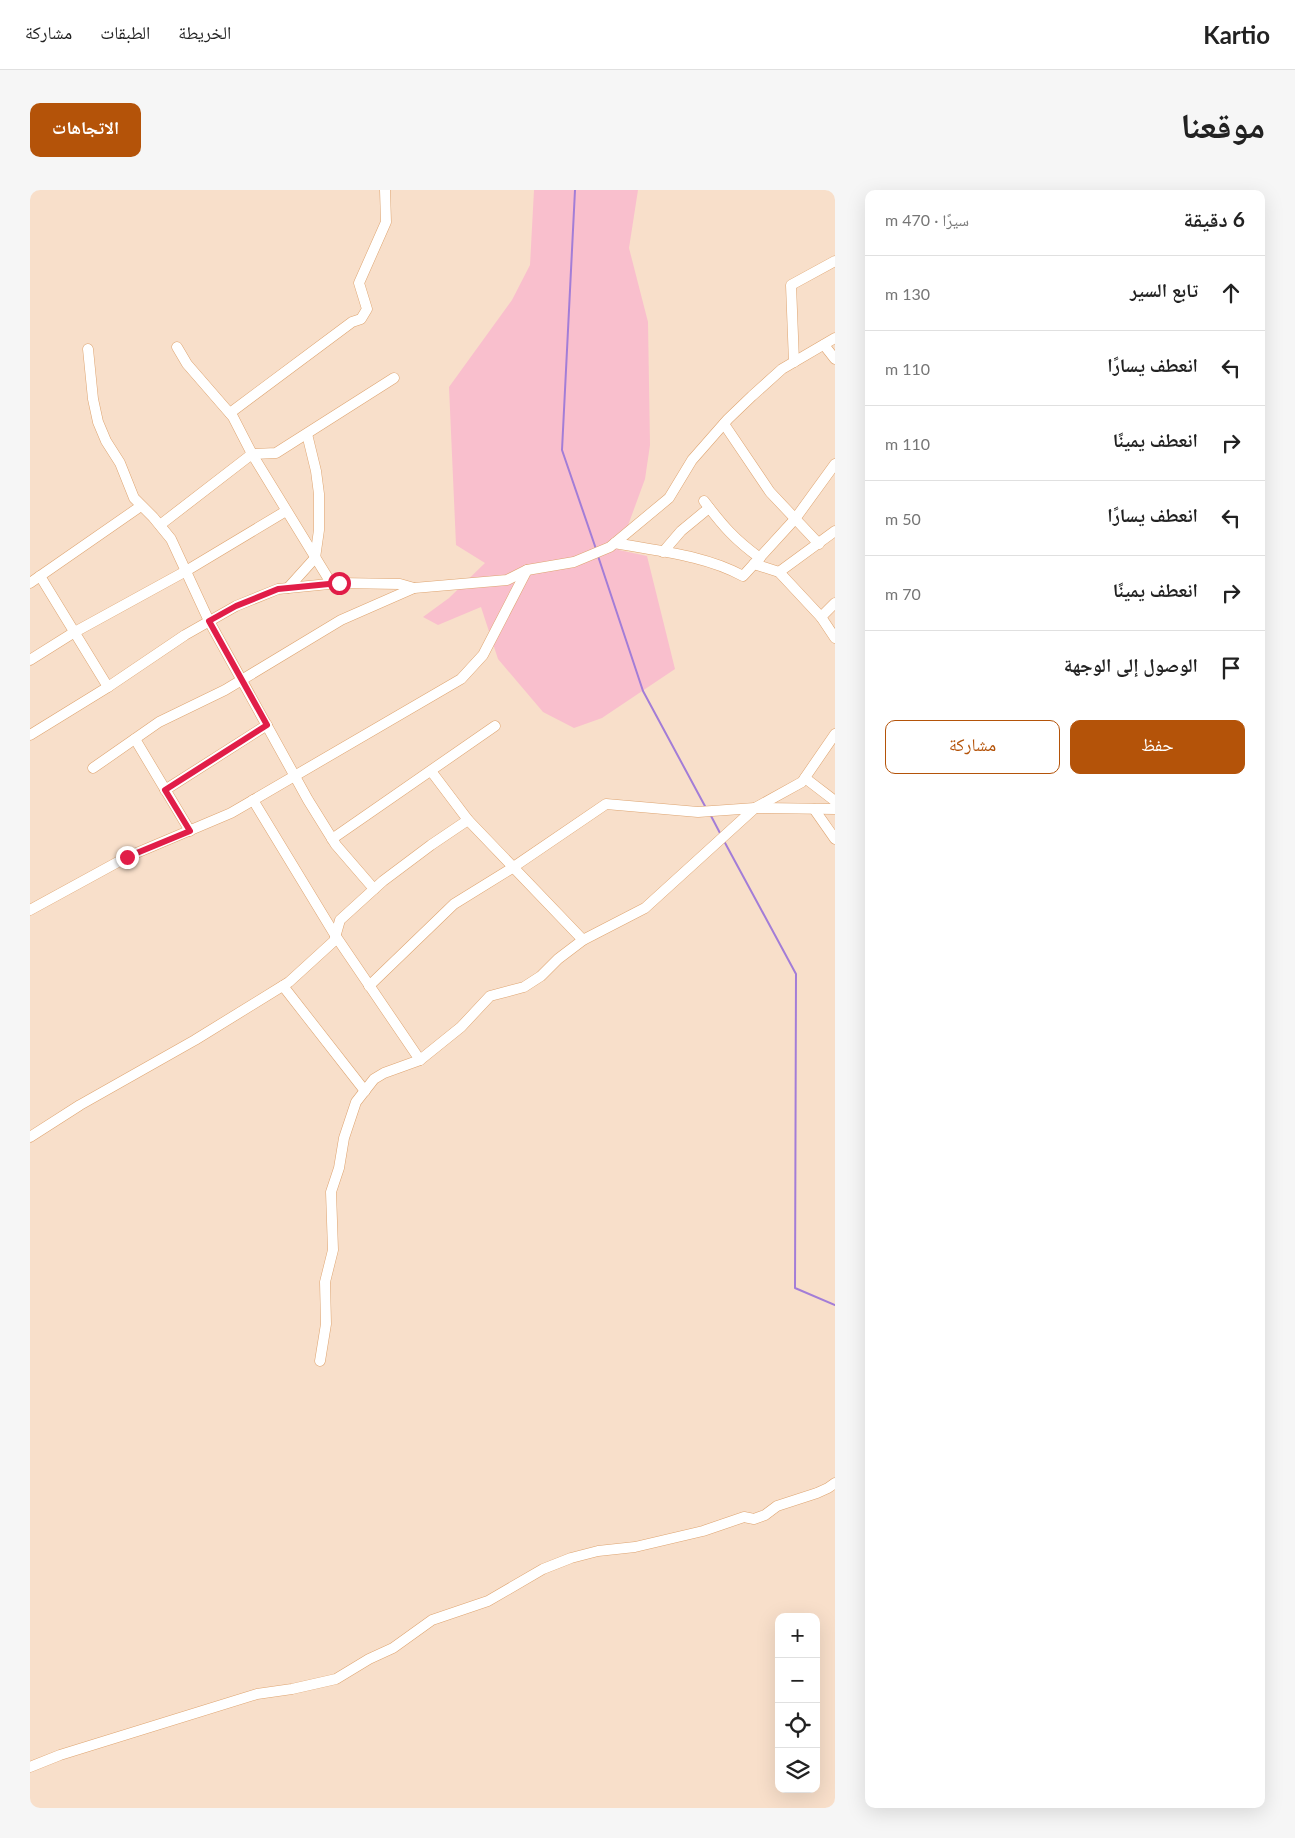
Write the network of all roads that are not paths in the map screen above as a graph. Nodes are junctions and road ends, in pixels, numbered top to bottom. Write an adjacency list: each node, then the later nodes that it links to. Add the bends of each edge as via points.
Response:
1 (385, 190): 10 (street, via 386,222 359,283 367,309 361,319 352,322)
2 (835, 261): 8 (street, via 792,286)
3 (835, 338): 4 (street)
4 (824, 345): 7 (street); 8 (street)
5 (176, 347): 10 (street)
6 (88, 349): 15 (street, via 98,422 134,498)
7 (835, 359)
8 (794, 362): 11 (street, via 782,369)
9 (394, 378): 12 (street)
10 (230, 413): 13 (street)
11 (724, 424): 17 (street, via 770,492); 20 (street, via 692,460 669,498)
12 (307, 434): 13 (street, via 276,453); 23 (street, via 319,494)
13 (252, 454): 16 (street); 18 (street)
14 (835, 464): 17 (street)
15 (141, 506): 18 (street); 28 (street)
16 (286, 511): 23 (street); 26 (street)
17 (794, 519): 21 (street); 24 (street)
18 (160, 526): 26 (street, via 171,539)
19 (835, 531): 21 (street)
20 (615, 543): 22 (street); 25 (street, via 574,562)
21 (819, 544): 27 (street)
22 (663, 552): 24 (street, via 730,568 743,576); 24 (street, via 707,505)
23 (315, 558): 30 (street); 31 (street)
24 (757, 561): 27 (street)
25 (527, 570): 32 (street, via 507,580); 48 (street, via 483,655 461,679)
26 (186, 571): 35 (street); 36 (street)
27 (780, 572): 34 (street)
28 (40, 576): 29 (street); 36 (street)
29 (30, 583)
30 (331, 584): 31 (street); 32 (street, via 400,584)
31 (288, 588): 35 (street, via 236,606)
32 (414, 588): 39 (street, via 341,620)
33 (835, 603): 34 (street)
34 (821, 617): 37 (street)
35 (209, 621): 39 (street); 40 (street)
36 (74, 632): 38 (street); 40 (street)
37 (835, 638)
38 (30, 660)
39 (242, 680): 41 (street); 45 (street, via 159,722)
40 (108, 687): 44 (street)
41 (267, 725): 48 (street); 50 (street)
42 (495, 726): 47 (street)
43 (835, 734): 49 (street)
44 (30, 736)
45 (135, 739): 46 (street); 50 (street)
46 (93, 768)
47 (431, 771): 56 (street); 59 (street)
48 (295, 776): 51 (street); 59 (street)
49 (805, 778): 52 (street); 53 (street)
50 (165, 790): 57 (street)
51 (253, 800): 57 (street); 63 (street)
52 (835, 801)
53 (755, 808): 54 (street); 60 (street, via 698,812 606,804); 64 (street, via 644,908)
54 (814, 809): 55 (street); 58 (street)
55 (835, 809)
56 (468, 820): 60 (street); 61 (street, via 431,844)
57 (190, 831): 62 (street, via 127,857)
58 (835, 838)
59 (332, 839): 61 (street)
60 (513, 868): 64 (street); 66 (street, via 454,904)
61 (374, 889): 63 (street, via 340,920)
62 (30, 910)
63 (335, 936): 65 (street, via 334,941); 66 (street)
64 (583, 940): 67 (street, via 524,987 490,996 461,1027)
65 (283, 986): 68 (street); 69 (street)
66 (369, 986): 67 (street)
67 (420, 1060): 68 (street, via 384,1073)
68 (364, 1091): 70 (street, via 356,1102 344,1138 331,1192 332,1250 325,1282 326,1324)
69 (30, 1137)
70 (320, 1361)
71 (835, 1483): 72 (street, via 777,1506 754,1519 744,1516 703,1531 571,1558 543,1569 488,1600 432,1620 393,1648 336,1679 257,1694)
72 (30, 1767)

